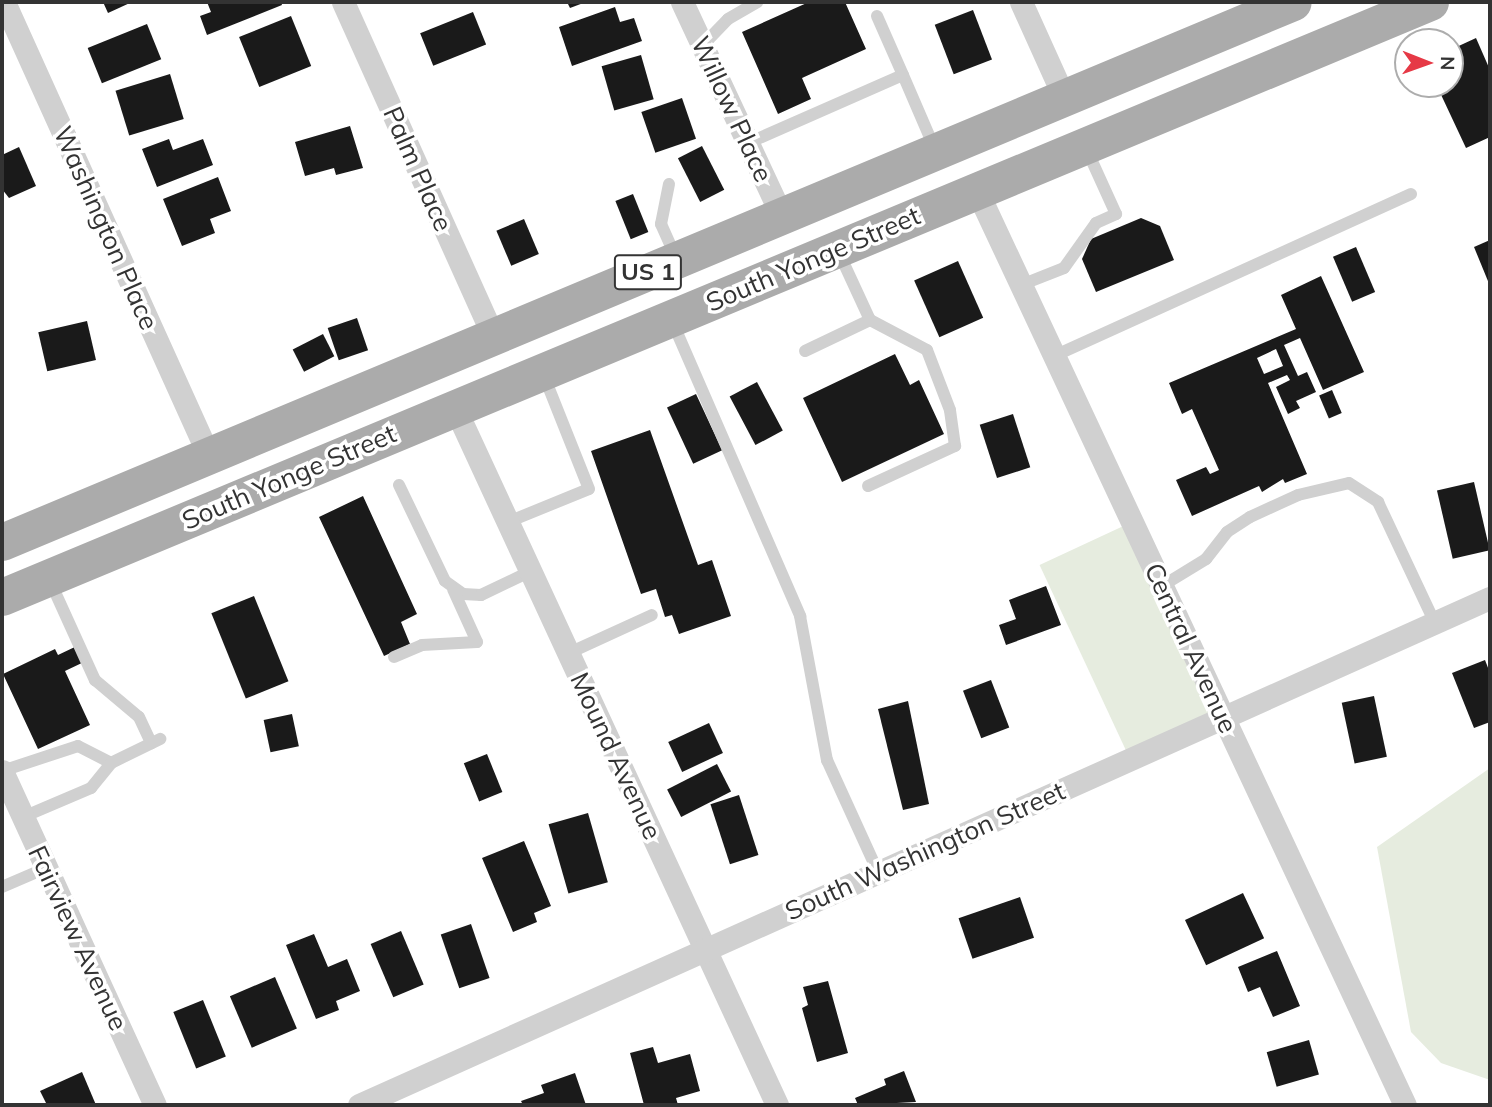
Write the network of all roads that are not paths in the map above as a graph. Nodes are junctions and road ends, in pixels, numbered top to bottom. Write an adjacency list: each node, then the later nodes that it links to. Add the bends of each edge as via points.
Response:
1 (4, 2): 29 (street, Washington Place)
2 (342, 2): 24 (street, Palm Place)
3 (682, 2): 9 (street, Willow Place)
4 (758, 2): 9 (lane, via 728,19)
5 (1021, 2): 11 (street)
6 (1293, 2): 11 (main road, South Yonge Street / US 1)
7 (1430, 2): 13 (main road, South Yonge Street / US 1)
8 (877, 16): 10 (lane)
9 (702, 46): 12 (street, Willow Place)
10 (903, 75): 12 (lane); 14 (lane)
11 (1052, 100): 14 (main road, South Yonge Street / US 1); 16 (main road, via 996,148)
12 (748, 143): 18 (street, Willow Place)
13 (1085, 146): 16 (main road, South Yonge Street / US 1); 21 (lane, via 1116,214 1096,223 1064,268)
14 (935, 150): 18 (main road, South Yonge Street / US 1)
15 (669, 184): 20 (lane, via 661,224)
16 (977, 191): 19 (main road, South Yonge Street / US 1); 21 (street, Central Avenue)
17 (1411, 194): 26 (lane)
18 (782, 216): 20 (main road, South Yonge Street / US 1)
19 (837, 249): 22 (main road, South Yonge Street / US 1); 23 (lane)
20 (677, 260): 24 (main road, South Yonge Street / US 1)
21 (1021, 285): 26 (street, Central Avenue)
22 (671, 318): 27 (main road, South Yonge Street / US 1); 50 (lane, via 800,616 827,760)
23 (870, 320): 25 (lane); 31 (lane, via 926,350 950,410 955,446)
24 (493, 336): 29 (main road, South Yonge Street / US 1)
25 (805, 351)
26 (1054, 356): 38 (street, Central Avenue)
27 (542, 372): 28 (main road, South Yonge Street / US 1); 32 (lane, via 589,489)
28 (455, 408): 32 (street, Mound Avenue); 33 (main road, South Yonge Street / US 1)
29 (209, 455): 33 (main road, via 194,493); 34 (main road, South Yonge Street / US 1)
30 (399, 485): 37 (lane, via 445,581)
31 (867, 486)
32 (508, 522): 35 (street, Mound Avenue)
33 (163, 530): 36 (main road, South Yonge Street / US 1)
34 (2, 542)
35 (531, 571): 37 (lane, via 481,595 463,594); 43 (street, Mound Avenue)
36 (49, 578): 39 (main road, South Yonge Street / US 1); 46 (lane, via 95,680 139,716 155,741)
37 (452, 586): 44 (lane, via 477,642 422,645)
38 (1162, 586): 42 (lane, via 1206,559 1227,532 1250,517 1298,495 1349,483 1378,502); 45 (street, Central Avenue)
39 (2, 597)
40 (1490, 598): 42 (street, South Washington Street)
41 (653, 615): 43 (lane)
42 (1435, 623): 45 (street, South Washington Street)
43 (569, 653): 52 (street, Mound Avenue)
44 (394, 657)
45 (1224, 718): 50 (street, South Washington Street); 56 (street, Central Avenue)
46 (111, 763): 47 (lane, via 78,746); 48 (lane, via 91,788)
47 (2, 771): 48 (street, Fairview Avenue)
48 (23, 817): 49 (street, Fairview Avenue)
49 (46, 868): 51 (lane); 53 (street, Fairview Avenue)
50 (878, 872): 52 (street, South Washington Street)
51 (2, 887)
52 (705, 949): 54 (street, South Washington Street); 55 (street, Mound Avenue)
53 (155, 1105)
54 (359, 1105)
55 (777, 1105)
56 (1405, 1105)

